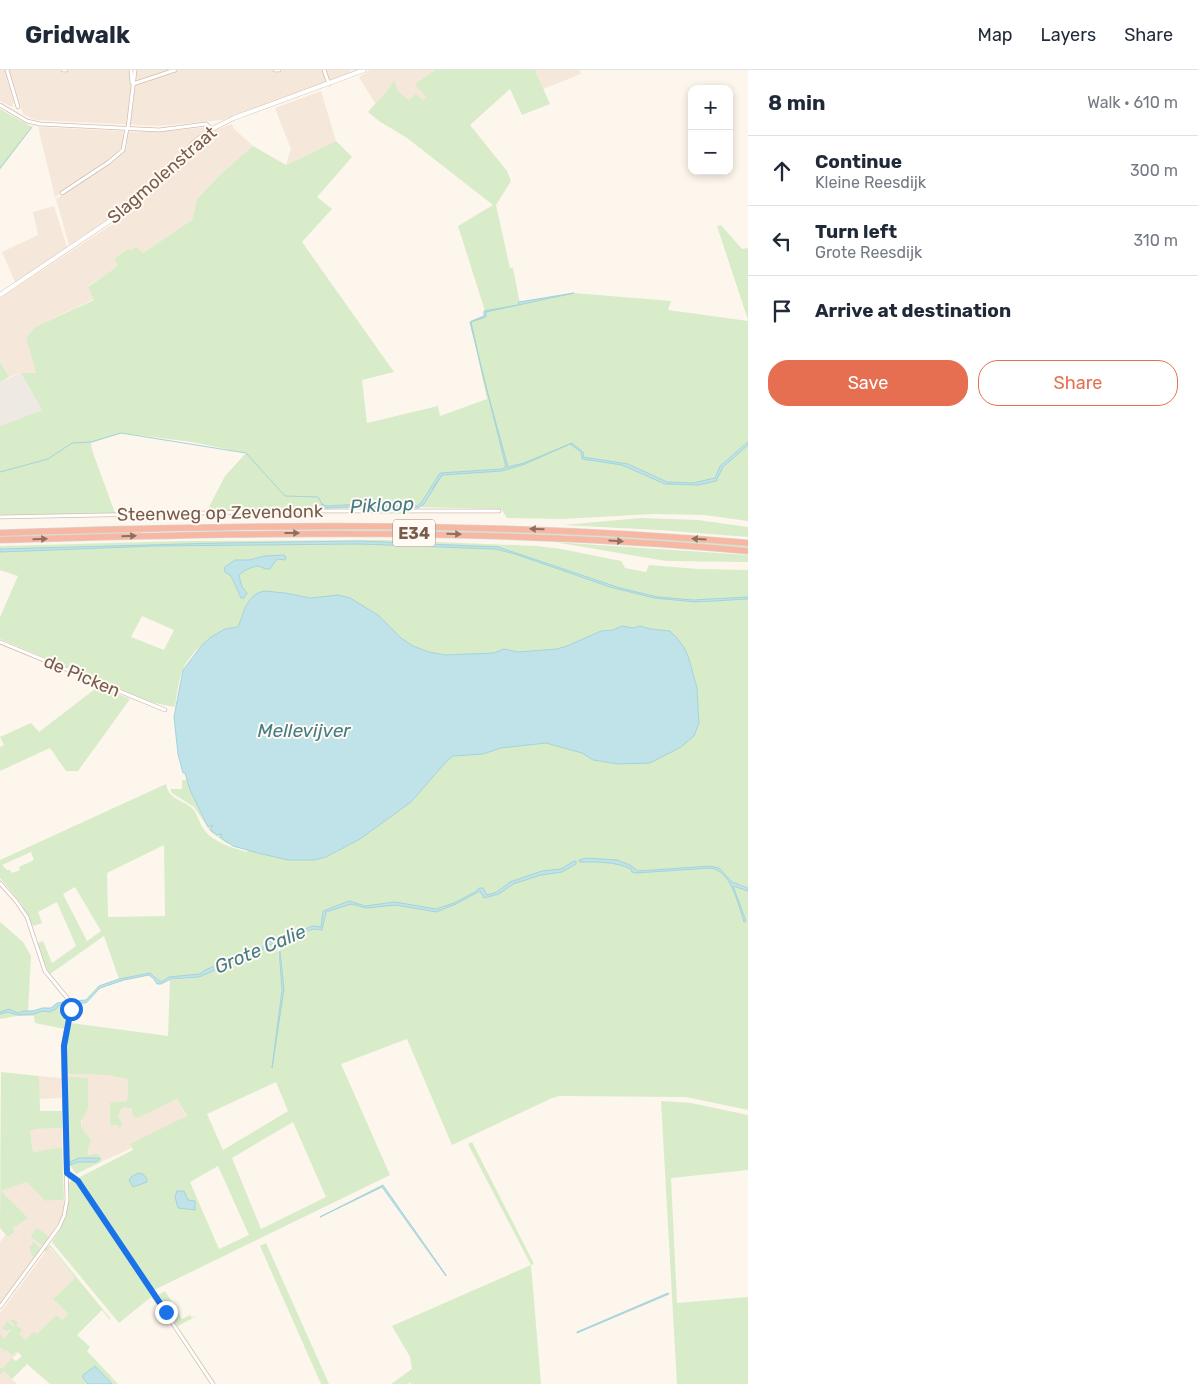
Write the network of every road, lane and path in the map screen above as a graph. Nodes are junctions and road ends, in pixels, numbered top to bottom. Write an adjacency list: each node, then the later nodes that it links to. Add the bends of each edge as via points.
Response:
1 (7, 70): 10 (street)
2 (131, 70): 7 (street)
3 (135, 70): 7 (street)
4 (175, 70): 7 (street)
5 (324, 70): 8 (street)
6 (364, 70): 8 (street, Slagmolenstraat)
7 (132, 84): 11 (street)
8 (329, 84): 12 (street, Slagmolenstraat)
9 (0, 105): 11 (street, via 34,124)
10 (18, 107)
11 (127, 128): 12 (street, via 159,130 206,124); 13 (street, via 124,150)
12 (212, 129): 14 (street, Slagmolenstraat, via 194,142 130,208)
13 (62, 193)
14 (0, 295)
15 (499, 511): 16 (street, Steenweg op Zevendonk)
16 (0, 517)
17 (0, 533): 19 (highway, E34, one-way to 17, via 552,530 382,525)
18 (0, 540): 20 (highway, E34, one-way to 20, via 399,533 608,540)
19 (748, 543)
20 (748, 551)
21 (0, 642): 22 (street, de Picken)
22 (165, 710)
23 (0, 882): 24 (street, via 26,917 45,971 71,1006 64,1046)
24 (67, 1173): 25 (street, via 63,1220); 26 (street, via 78,1181)
25 (0, 1307)
26 (213, 1384)

